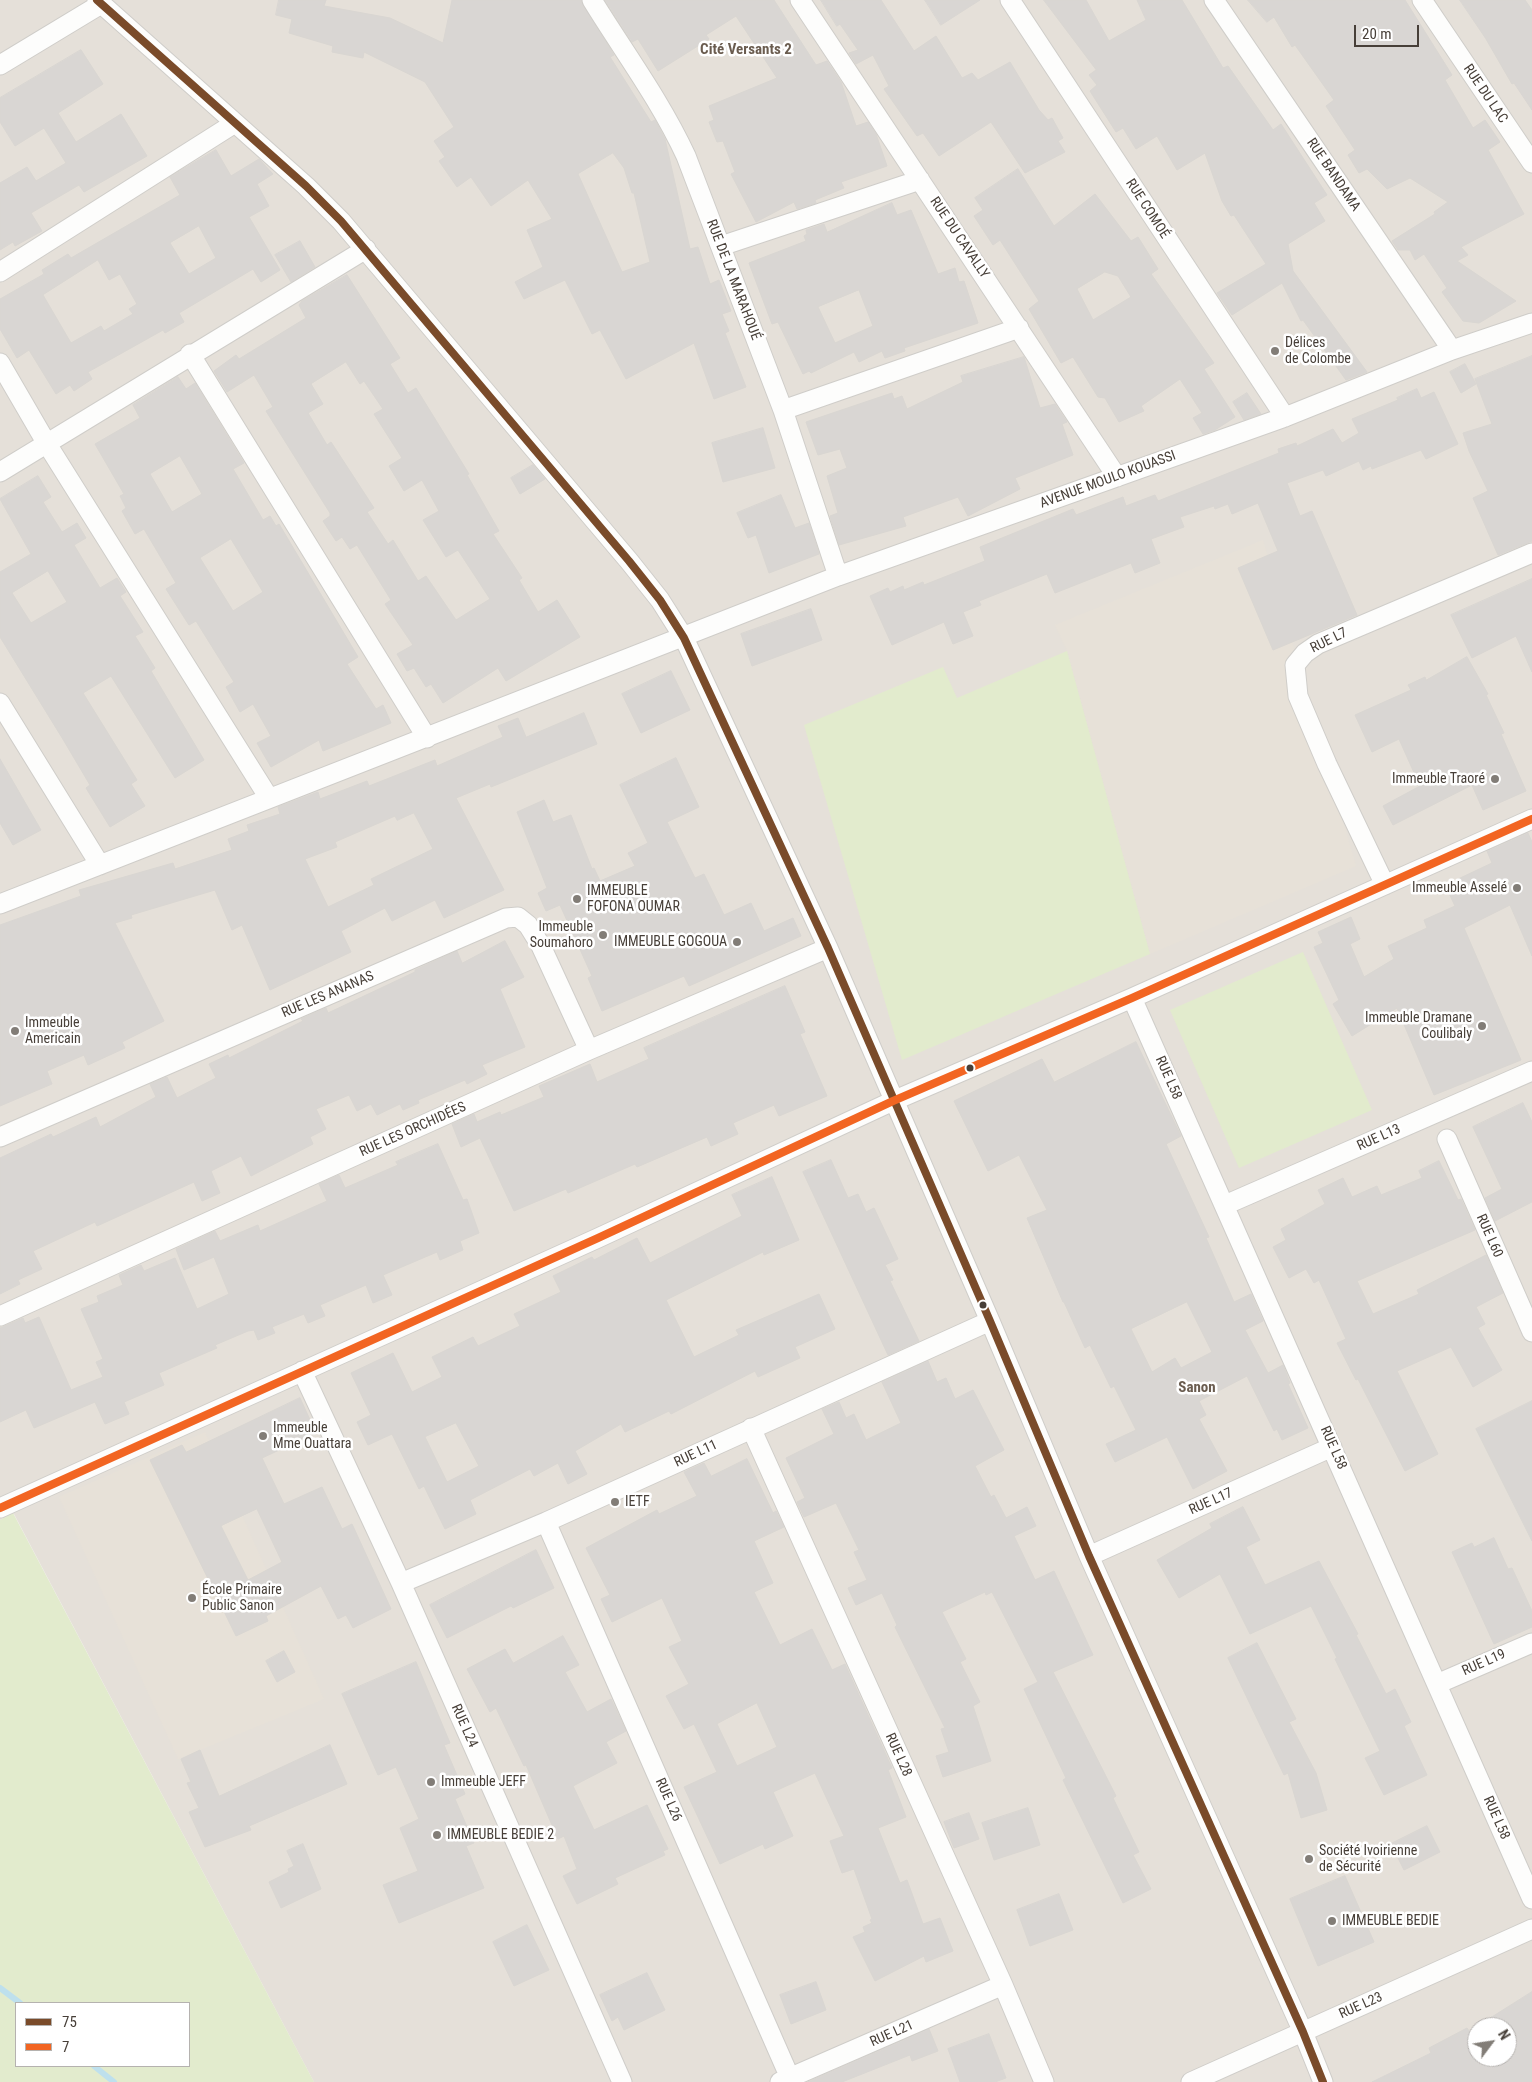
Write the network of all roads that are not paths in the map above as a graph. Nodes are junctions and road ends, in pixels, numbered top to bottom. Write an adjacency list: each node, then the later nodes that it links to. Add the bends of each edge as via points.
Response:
1 (592, 0): 11 (street, RUE DE LA MARAHOUÉ, via 670,122)
2 (800, 0): 10 (street, RUE DU CAVALLY)
3 (1010, 0): 20 (street, RUE COMOÉ)
4 (1214, 0): 16 (street, RUE BANDAMA)
5 (1422, 0): 9 (street, RUE DU LAC)
6 (99, 2): 7 (street); 8 (street)
7 (0, 65)
8 (235, 123): 12 (street, via 306,186); 13 (street)
9 (1532, 163)
10 (920, 180): 11 (street); 15 (street, RUE DU CAVALLY)
11 (721, 246): 19 (street, RUE DE LA MARAHOUÉ)
12 (366, 249): 17 (street); 26 (street, via 629,561 660,600)
13 (0, 272)
14 (1532, 323): 16 (street, AVENUE MOULO KOUASSI)
15 (1019, 328): 19 (street); 23 (street, RUE DU CAVALLY)
16 (1452, 350): 20 (street, AVENUE MOULO KOUASSI)
17 (190, 354): 21 (street); 28 (street)
18 (0, 363): 21 (street)
19 (782, 410): 25 (street, RUE DE LA MARAHOUÉ)
20 (1285, 417): 23 (street, AVENUE MOULO KOUASSI)
21 (48, 444): 22 (street); 29 (street)
22 (0, 472)
23 (1117, 476): 25 (street, AVENUE MOULO KOUASSI)
24 (1532, 554): 32 (street, RUE L7, via 1318,644 1295,665 1298,696)
25 (838, 576): 26 (street, AVENUE MOULO KOUASSI)
26 (684, 638): 28 (street, AVENUE MOULO KOUASSI); 34 (street)
27 (0, 703): 31 (street)
28 (427, 738): 29 (street, AVENUE MOULO KOUASSI)
29 (269, 798): 31 (street, AVENUE MOULO KOUASSI)
30 (1532, 819): 32 (street)
31 (100, 866): 33 (street, AVENUE MOULO KOUASSI)
32 (1385, 885): 35 (street)
33 (0, 904)
34 (828, 948): 36 (street, RUE LES ORCHIDÉES); 38 (street)
35 (1132, 998): 38 (street); 41 (street, RUE L58)
36 (589, 1050): 39 (street, RUE LES ANANAS, via 528,925 518,917 506,918); 42 (street, RUE LES ORCHIDÉES)
37 (1532, 1071): 41 (street, RUE L13)
38 (893, 1101): 43 (street); 45 (street)
39 (0, 1137)
40 (1447, 1139): 44 (street, RUE L60)
41 (1226, 1205): 47 (street, RUE L58)
42 (0, 1316)
43 (990, 1321): 46 (street, RUE L11); 50 (street)
44 (1532, 1332)
45 (302, 1371): 48 (street); 51 (street, RUE L24)
46 (751, 1428): 49 (street, RUE L11); 56 (street, RUE L28)
47 (1332, 1448): 50 (street, RUE L17); 53 (street, RUE L58)
48 (4, 1506)
49 (546, 1522): 51 (street, RUE L11); 58 (street, RUE L26)
50 (1089, 1556): 57 (street)
51 (401, 1583): 59 (street, RUE L24)
52 (1532, 1643): 53 (street, RUE L19)
53 (1437, 1684): 54 (street, RUE L58)
54 (1532, 1899)
55 (1532, 1929): 57 (street, RUE L23)
56 (1002, 1985): 58 (street, RUE L21); 60 (street, RUE L28)
57 (1303, 2032): 61 (street, RUE L23); 62 (street)
58 (785, 2080)
59 (622, 2082)
60 (1044, 2082)
61 (1191, 2082)
62 (1323, 2082)

